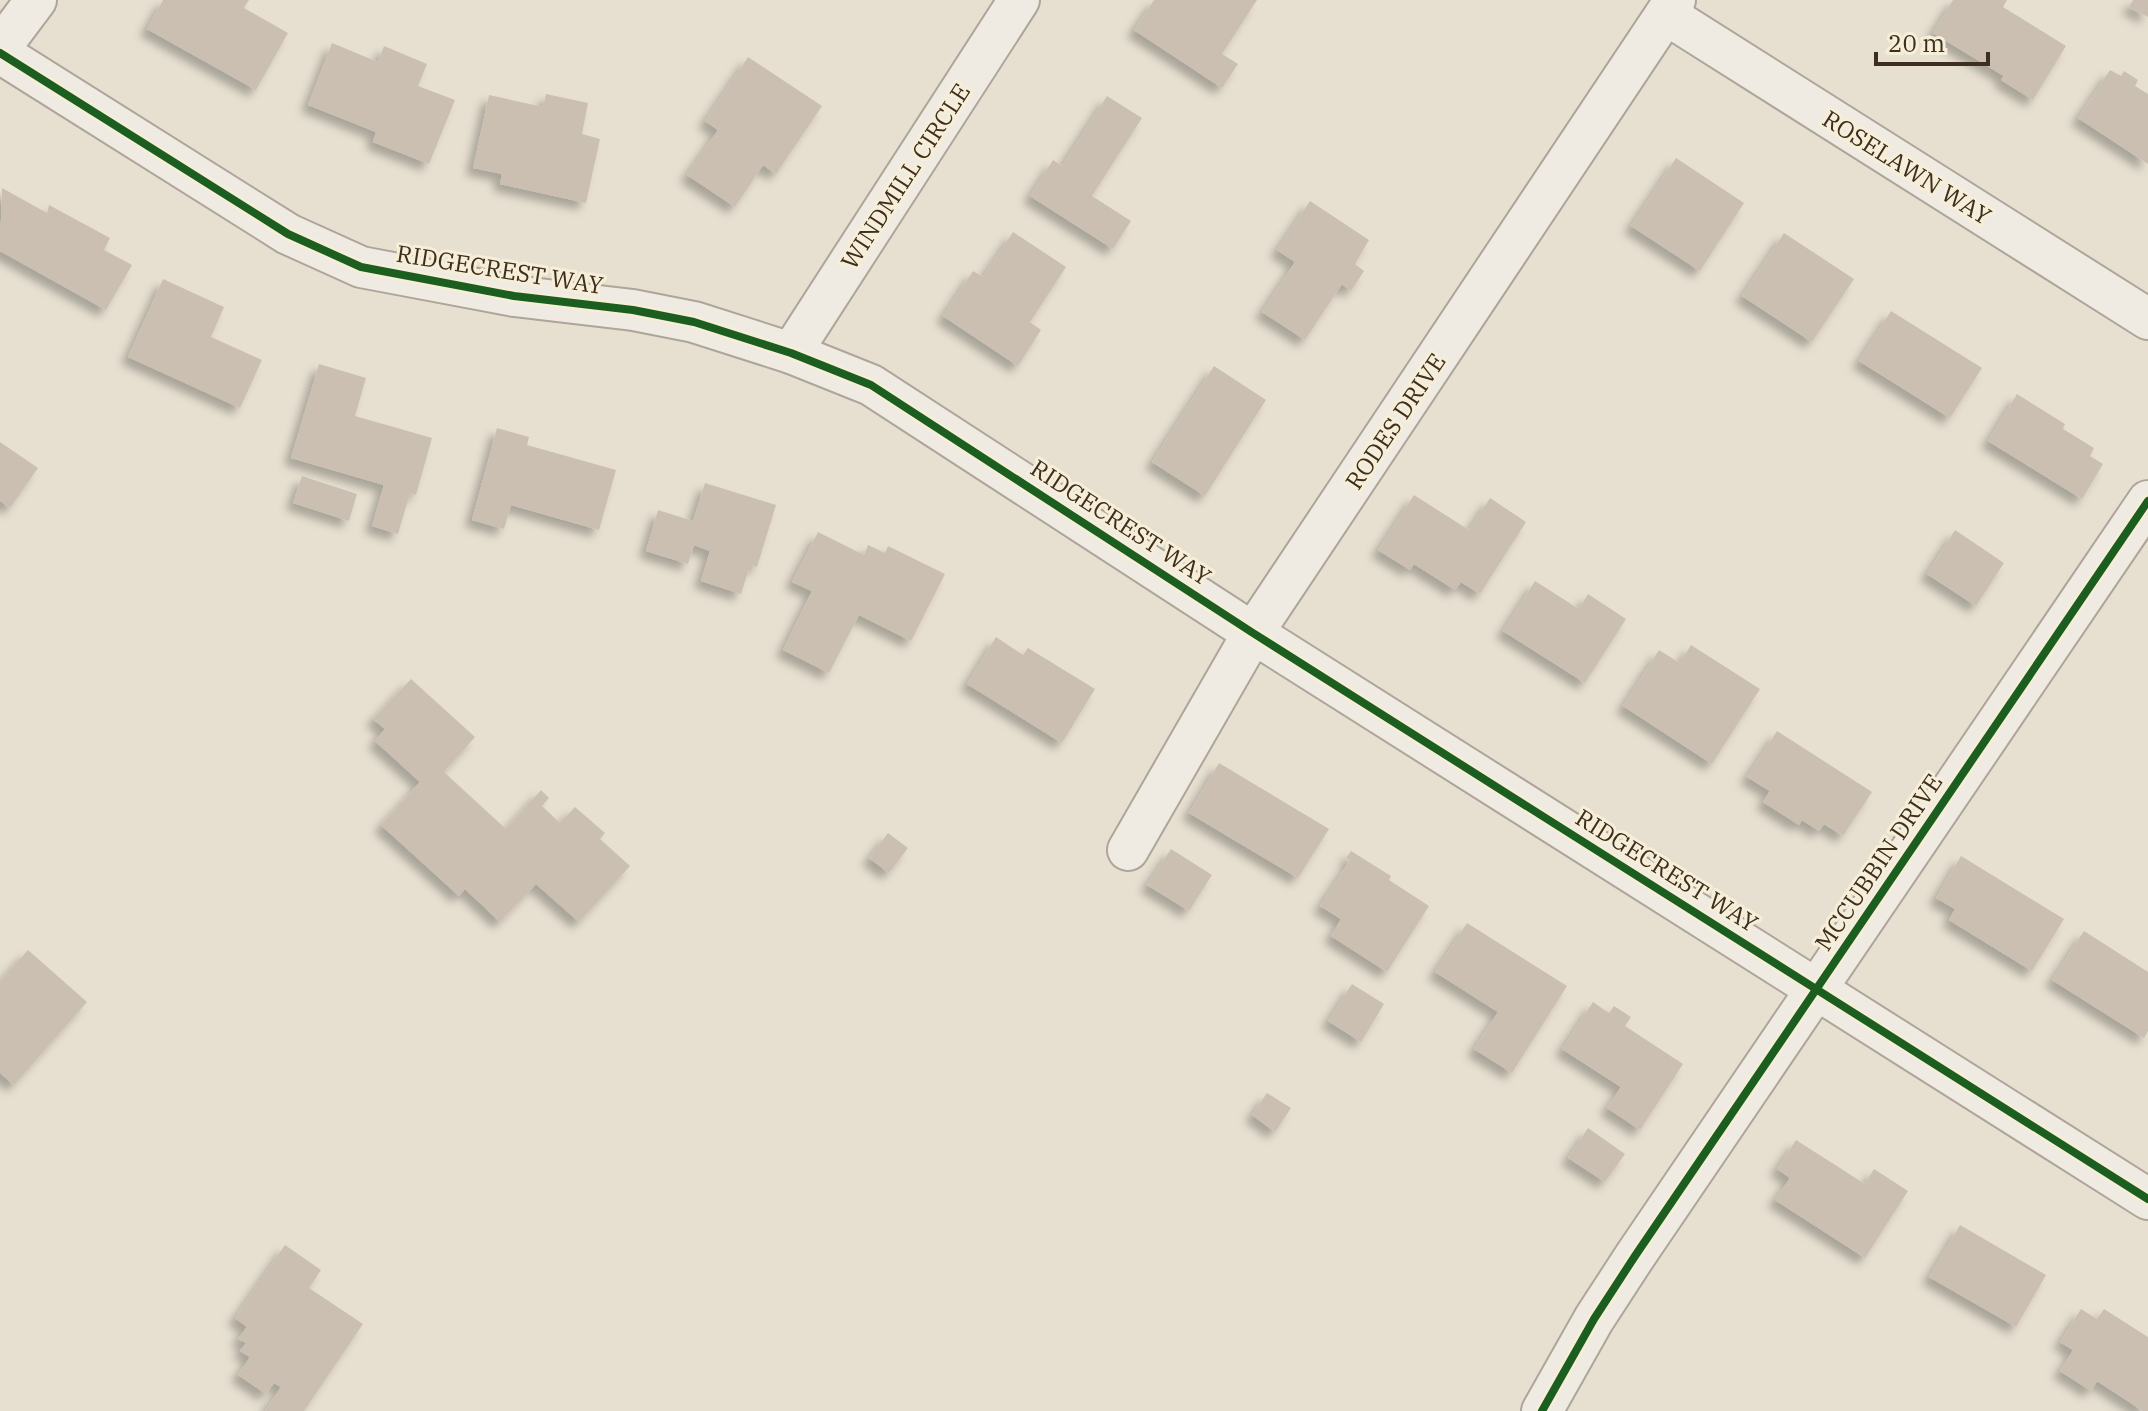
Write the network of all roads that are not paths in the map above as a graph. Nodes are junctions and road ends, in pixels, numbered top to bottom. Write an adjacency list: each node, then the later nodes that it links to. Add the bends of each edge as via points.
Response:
1 (36, 0): 4 (street)
2 (1019, 0): 6 (street, WINDMILL CIRCLE)
3 (1671, 7): 5 (street, ROSELAWN WAY); 8 (street, RODES DRIVE)
4 (0, 50): 6 (street, RIDGECREST WAY, via 288,234 361,267 694,322)
5 (2148, 319)
6 (791, 353): 8 (street, RIDGECREST WAY, via 871,385)
7 (2148, 501): 10 (street, MCCUBBIN DRIVE)
8 (1253, 633): 9 (street, RODES DRIVE); 10 (street, RIDGECREST WAY)
9 (1128, 850)
10 (1816, 988): 11 (street, RIDGECREST WAY); 12 (street, MCCUBBIN DRIVE, via 1611,1294)
11 (2148, 1199)
12 (1542, 1411)

